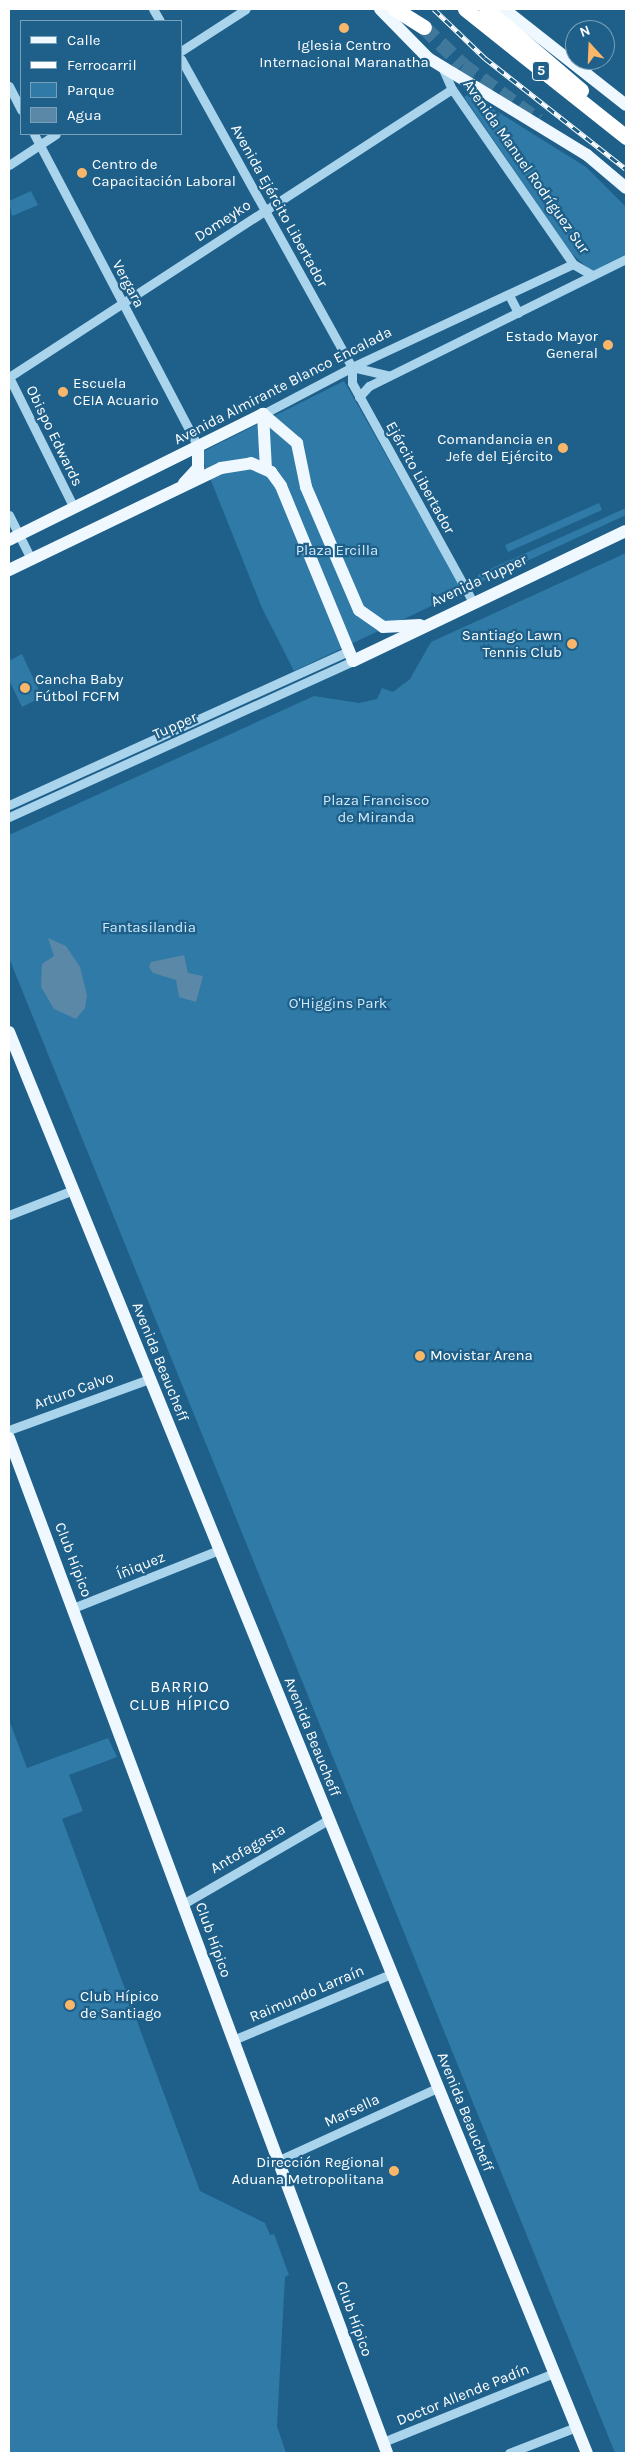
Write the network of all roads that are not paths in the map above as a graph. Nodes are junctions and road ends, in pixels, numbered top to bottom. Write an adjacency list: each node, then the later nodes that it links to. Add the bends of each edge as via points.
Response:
1 (246, 9): 8 (street)
2 (380, 9): 10 (main road, Avenida Manuel Rodríguez Sur, via 402,35)
3 (395, 9): 4 (highway, via 424,27)
4 (409, 9)
5 (465, 9): 15 (highway, 5)
6 (486, 9): 15 (highway, via 583,91)
7 (504, 9): 13 (main road)
8 (182, 50)
9 (182, 61): 21 (street, Avenida Ejército Libertador)
10 (442, 67): 12 (street, Avenida Manuel Rodríguez Sur); 20 (main road, Avenida Manuel Rodríguez Sur, via 587,155)
11 (9, 86): 14 (street)
12 (452, 88): 21 (street, Domeyko); 23 (street, Avenida Manuel Rodríguez Sur)
13 (626, 105)
14 (20, 108)
15 (623, 134)
16 (35, 135): 18 (street, Vergara)
17 (55, 135): 18 (street)
18 (40, 145): 19 (street); 26 (street, Vergara)
19 (9, 165)
20 (626, 188)
21 (265, 210): 26 (street, Domeyko); 28 (street, Avenida Ejército Libertador)
22 (626, 259): 24 (street)
23 (573, 264): 24 (street, Avenida Manuel Rodríguez Sur); 25 (street, Avenida Almirante Blanco Encalada)
24 (592, 275): 27 (street)
25 (509, 295): 27 (street); 28 (street, Avenida Almirante Blanco Encalada)
26 (123, 303): 30 (street, Domeyko); 33 (street, Vergara)
27 (518, 313): 29 (street)
28 (352, 367): 29 (street, via 370,374); 31 (street, Ejército Libertador, via 350,377); 32 (street, Avenida Almirante Blanco Encalada)
29 (394, 374): 31 (street, via 369,386)
30 (9, 377): 36 (street, Obispo Edwards)
31 (359, 397): 42 (street, Ejército Libertador)
32 (263, 414): 33 (main road, Avenida Almirante Blanco Encalada); 34 (main road); 43 (main road, via 297,443 306,487 359,610 387,628)
33 (198, 447): 35 (main road, via 198,468); 36 (main road, Avenida Almirante Blanco Encalada)
34 (266, 469): 35 (main road, via 251,463 230,464); 44 (main road, via 281,486)
35 (175, 491): 40 (main road)
36 (74, 508): 39 (main road, Avenida Almirante Blanco Encalada)
37 (9, 515): 39 (street)
38 (625, 530): 42 (main road, Avenida Tupper)
39 (14, 538): 40 (street)
40 (31, 559): 41 (main road)
41 (9, 570)
42 (473, 602): 43 (main road, Avenida Tupper)
43 (425, 624): 44 (main road, Avenida Tupper)
44 (350, 656): 45 (street, Tupper); 46 (street, Tupper)
45 (9, 805)
46 (9, 817)
47 (9, 1032): 48 (main road, Avenida Beaucheff)
48 (73, 1190): 49 (street); 50 (main road, Avenida Beaucheff)
49 (9, 1214)
50 (149, 1378): 51 (street, Arturo Calvo); 53 (main road, Avenida Beaucheff)
51 (9, 1430)
52 (9, 1438): 54 (main road, Club Hípico)
53 (219, 1550): 54 (street, Íñiquez); 55 (main road, Avenida Beaucheff)
54 (74, 1608): 56 (main road, Club Hípico)
55 (328, 1820): 56 (street, Antofagasta); 57 (main road, Avenida Beaucheff)
56 (182, 1904): 58 (main road, Club Hípico)
57 (391, 1974): 58 (street, Raimundo Larraín); 59 (main road, Avenida Beaucheff)
58 (233, 2040): 60 (main road, Club Hípico)
59 (437, 2088): 60 (street, Marsella); 61 (main road, Avenida Beaucheff)
60 (279, 2160): 63 (main road, Club Hípico)
61 (554, 2373): 62 (main road, Avenida Beaucheff); 63 (street, Doctor Allende Padín)
62 (576, 2427): 64 (street); 65 (main road, Avenida Beaucheff)
63 (385, 2448)
64 (510, 2453)
65 (587, 2453)

